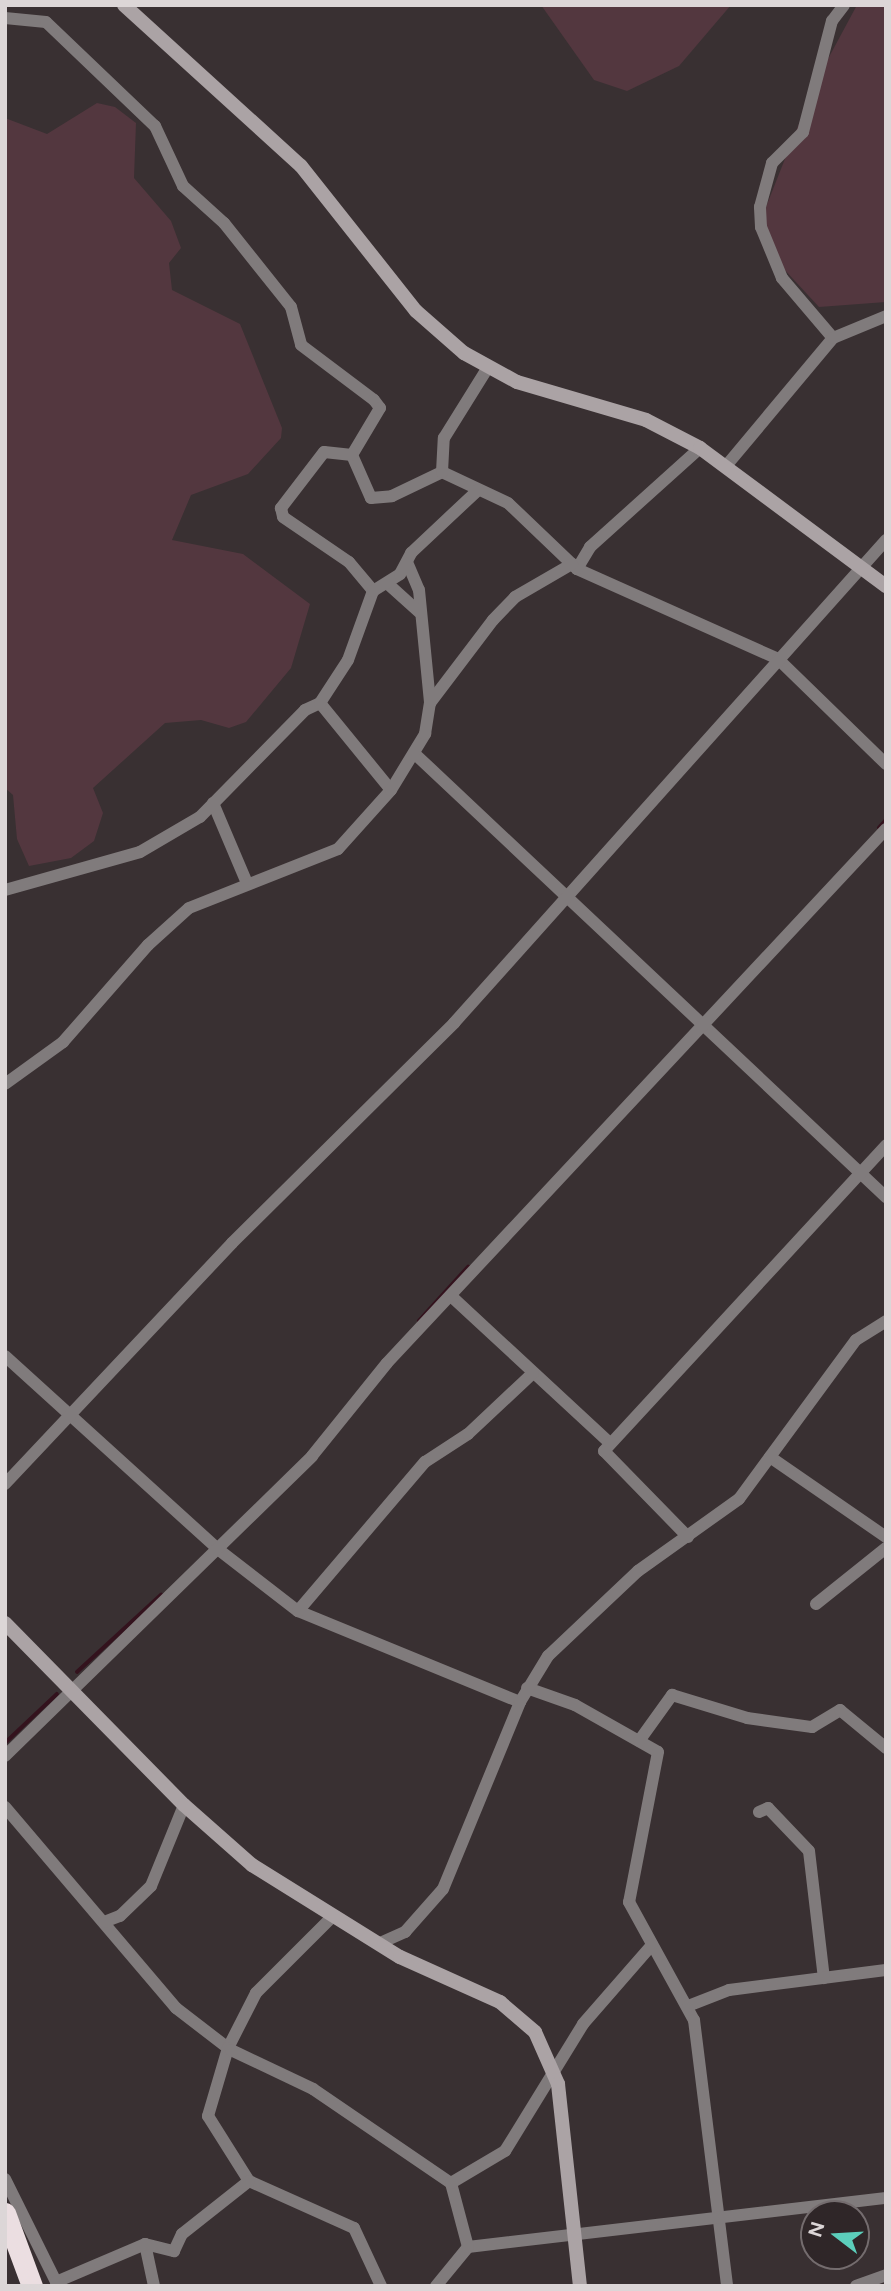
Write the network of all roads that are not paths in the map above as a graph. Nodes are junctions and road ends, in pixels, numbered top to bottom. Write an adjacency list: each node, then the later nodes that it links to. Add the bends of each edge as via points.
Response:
1 (124, 5): 6 (street, via 301,166 416,311)
2 (844, 5): 5 (street, via 832,21 803,132 772,163 760,207 761,227 782,278)
3 (5, 18): 8 (street, via 46,22 155,125 183,186 224,223 291,307 301,345 374,400 380,408)
4 (886, 316): 5 (street)
5 (833, 338): 9 (street)
6 (487, 369): 7 (street, via 646,421); 10 (street, via 444,438)
7 (700, 448): 9 (street); 14 (street, via 590,547)
8 (352, 455): 10 (street, via 363,490 379,500); 18 (street, via 324,452 281,508 283,517 349,562)
9 (726, 466): 15 (street)
10 (442, 472): 11 (street)
11 (478, 491): 13 (street); 14 (street, via 527,517)
12 (886, 540): 15 (street)
13 (407, 562): 16 (street); 19 (street, via 419,590)
14 (575, 566): 20 (street); 22 (street, via 515,597)
15 (861, 568): 17 (street); 20 (street)
16 (388, 584): 18 (street); 19 (street)
17 (886, 586)
18 (373, 591): 21 (street, via 348,660)
19 (419, 612): 22 (street)
20 (778, 659): 24 (street); 30 (street)
21 (320, 703): 25 (street); 26 (street)
22 (430, 703): 23 (street)
23 (415, 754): 25 (street); 30 (street)
24 (886, 764)
25 (391, 790): 28 (street, via 338,849)
26 (213, 803): 28 (street); 29 (street, via 140,852)
27 (886, 829): 31 (street)
28 (247, 883): 32 (street, via 172,922 63,1042)
29 (5, 890)
30 (565, 894): 31 (street); 40 (street, via 454,1023)
31 (702, 1024): 34 (street); 36 (street)
32 (5, 1084)
33 (886, 1145): 34 (street)
34 (860, 1173): 35 (street); 41 (street)
35 (886, 1198)
36 (451, 1297): 39 (street); 47 (street, via 312,1456)
37 (886, 1321): 42 (street, via 856,1340)
38 (5, 1356): 40 (street)
39 (533, 1373): 41 (street); 49 (street, via 468,1434 425,1462)
40 (70, 1415): 43 (street); 47 (street)
41 (610, 1443): 44 (street, via 604,1451)
42 (769, 1457): 44 (street, via 738,1499); 45 (street)
43 (5, 1484)
44 (688, 1537): 51 (street, via 584,1616)
45 (886, 1537)
46 (886, 1548): 48 (street)
47 (219, 1550): 49 (street); 52 (street)
48 (816, 1604)
49 (298, 1611): 53 (street)
50 (5, 1623): 52 (street)
51 (527, 1688): 53 (street); 54 (street)
52 (72, 1689): 56 (street); 57 (street)
53 (520, 1702): 62 (street, via 443,1889 405,1932)
54 (639, 1741): 55 (street, via 672,1695 747,1718 812,1727 840,1710); 63 (street, via 658,1752 629,1902)
55 (886, 1748)
56 (5, 1756)
57 (184, 1805): 60 (street, via 252,1865); 61 (street, via 151,1886 120,1916)
58 (5, 1807): 61 (street)
59 (759, 1812): 65 (street, via 768,1808 809,1852)
60 (333, 1916): 62 (street); 67 (street, via 256,1993)
61 (104, 1922): 67 (street, via 176,2008)
62 (378, 1944): 68 (street, via 521,2016)
63 (652, 1945): 66 (street); 68 (street)
64 (886, 1970): 65 (street)
65 (824, 1978): 66 (street, via 729,1990)
66 (688, 2006): 74 (street)
67 (229, 2049): 70 (street, via 208,2116); 71 (street, via 313,2089)
68 (553, 2066): 71 (street, via 505,2151); 75 (street)
69 (5, 2179): 80 (street)
70 (249, 2181): 77 (street, via 182,2234 174,2251); 84 (street, via 354,2228)
71 (451, 2183): 78 (street)
72 (886, 2198): 74 (street)
73 (5, 2213): 82 (highway)
74 (719, 2216): 75 (street); 87 (street)
75 (575, 2233): 78 (street); 86 (street)
76 (5, 2243): 81 (highway)
77 (145, 2245): 80 (street); 83 (street)
78 (468, 2247): 85 (street)
79 (886, 2275): 88 (street)
80 (57, 2284)
81 (20, 2286)
82 (32, 2286)
83 (155, 2286)
84 (381, 2286)
85 (436, 2286)
86 (580, 2286)
87 (727, 2286)
88 (856, 2286)

